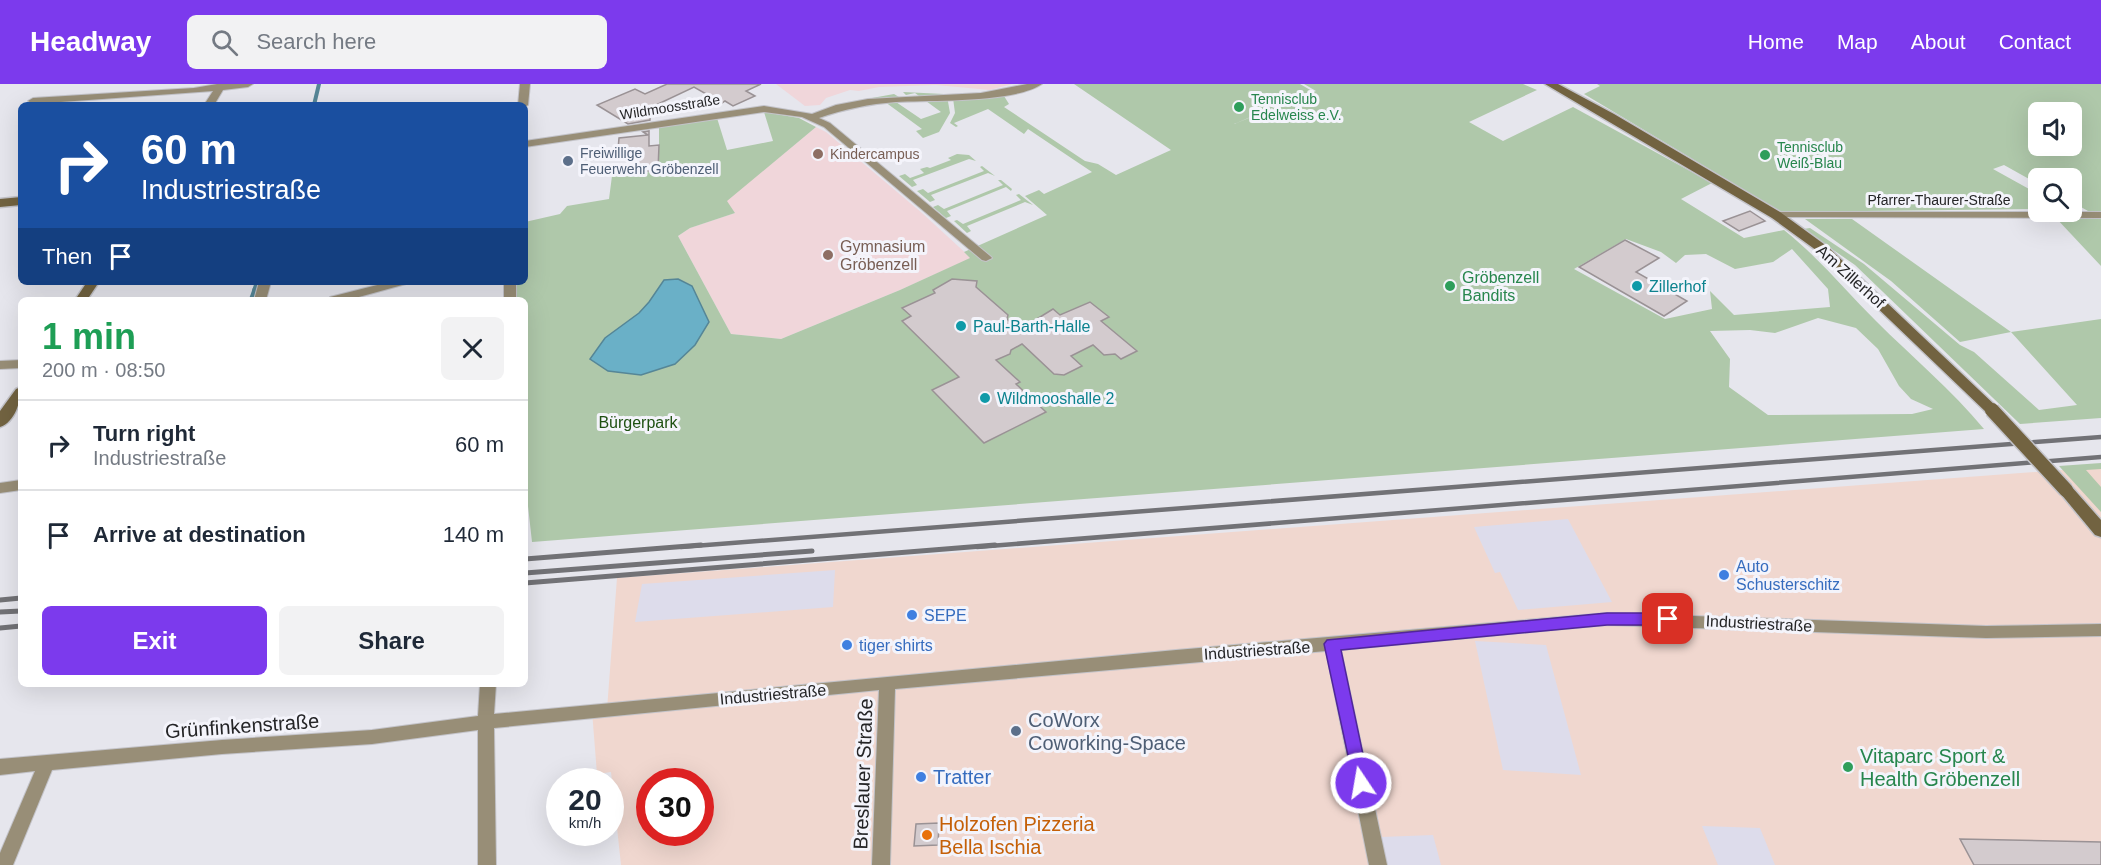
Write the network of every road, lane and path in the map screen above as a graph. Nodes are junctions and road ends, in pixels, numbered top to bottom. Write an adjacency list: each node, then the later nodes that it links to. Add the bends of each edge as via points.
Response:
1 (248, 84): 5 (street)
2 (525, 84): 8 (street)
3 (1037, 84): 9 (street, via 980,94 881,94 836,104)
4 (1550, 84): 13 (street, Am Zillerhof)
5 (221, 86): 6 (street); 7 (street)
6 (33, 101)
7 (211, 102)
8 (523, 102)
9 (812, 117): 10 (street, Wildmoosstraße, via 764,109); 15 (street, Wildmoosstraße, via 844,138)
10 (528, 144)
11 (18, 201): 12 (street)
12 (0, 203)
13 (1776, 215): 14 (street, Pfarrer-Thaurer-Straße); 24 (street, Am Zillerhof, bridge, via 1842,265 1992,410)
14 (2101, 216)
15 (986, 258)
16 (391, 285): 17 (street)
17 (345, 297)
18 (18, 364): 19 (street)
19 (0, 365)
20 (18, 396): 21 (street)
21 (0, 422)
22 (18, 485): 23 (street)
23 (0, 488)
24 (2101, 531)
25 (2101, 630): 26 (street, Industriestraße, via 1986,632 1627,618)
26 (1332, 644): 27 (street, Industriestraße); 35 (street)
27 (887, 684): 29 (street, Industriestraße); 34 (street, Breslauer Straße)
28 (488, 687): 29 (street)
29 (486, 722): 30 (street, Grünfinkenstraße, via 372,737); 33 (street)
30 (46, 764): 31 (street, Grünfinkenstraße); 32 (street)
31 (0, 767)
32 (4, 865)
33 (487, 865)
34 (881, 865)
35 (1378, 865)

